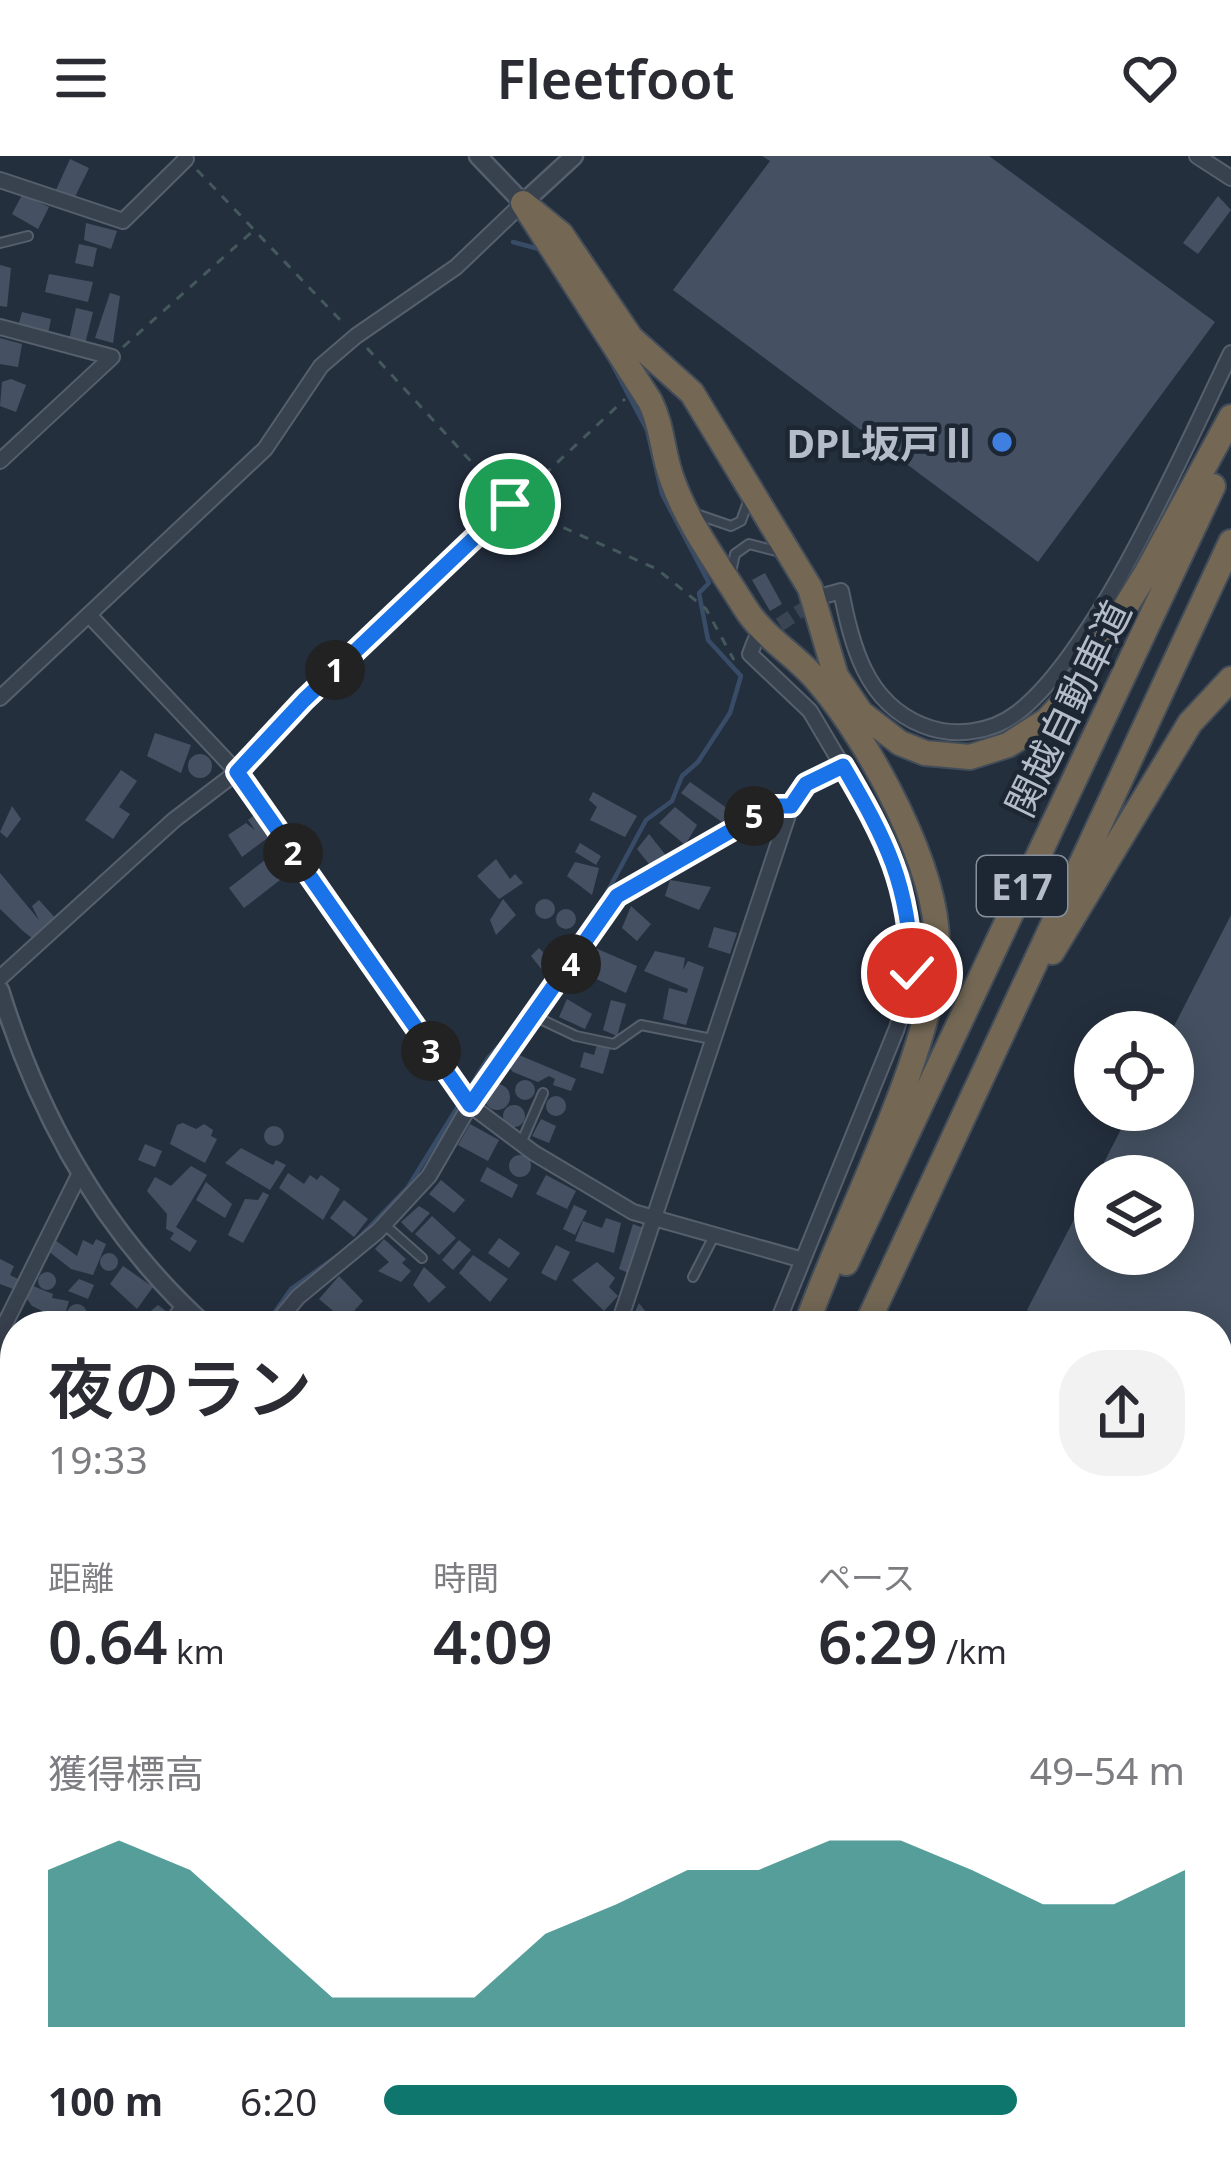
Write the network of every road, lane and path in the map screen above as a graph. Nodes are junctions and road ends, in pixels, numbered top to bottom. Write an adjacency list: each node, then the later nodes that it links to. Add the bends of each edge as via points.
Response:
1 (478, 156): 7 (street)
2 (574, 156): 7 (street)
3 (1197, 156): 5 (street)
4 (186, 159): 6 (street, via 123,221); 8 (path)
5 (1231, 178)
6 (0, 180)
7 (523, 203): 12 (street, via 455,267); 19 (highway, via 561,234 631,338 692,393); 21 (highway, via 650,401)
8 (255, 229): 12 (path); 14 (path)
9 (28, 236): 10 (lane)
10 (0, 244)
11 (0, 327): 14 (street)
12 (356, 336): 20 (path); 27 (street, via 301,390 265,449)
13 (1231, 353): 25 (street, via 1109,592 1059,669 1014,716 956,732 910,720 863,672 841,592)
14 (112, 357): 18 (street)
15 (626, 398): 20 (path)
16 (1231, 417): 23 (highway, via 1073,692 1027,735 988,753 925,753 861,713 836,676)
17 (1231, 449): 57 (highway, 関越自動車道 / E17)
18 (0, 461)
19 (748, 489): 21 (lane, via 746,513 731,526); 23 (highway)
20 (510, 504): 26 (path, via 657,568); 32 (path)
21 (685, 506): 24 (highway)
22 (1231, 542): 39 (highway, 関越自動車道 / E17)
23 (794, 562): 24 (lane, via 749,544 735,554)
24 (731, 585): 56 (highway, via 760,630 828,694 913,839 936,919 922,1021)
25 (823, 596)
26 (706, 609)
27 (89, 615): 30 (street); 32 (street)
28 (755, 641): 31 (street, via 750,653 810,711)
29 (1231, 679): 39 (highway, via 1190,723 1141,801)
30 (0, 698)
31 (843, 766): 33 (street, via 806,784); 47 (street, via 902,878 912,973)
32 (237, 772): 34 (street); 40 (street)
33 (791, 806): 36 (street, via 759,813 617,896); 37 (street)
34 (0, 978)
35 (0, 990): 42 (street)
36 (536, 1017): 37 (lane, via 614,1044 640,1024); 40 (street)
37 (714, 1039): 43 (street)
38 (543, 1093): 41 (lane)
39 (968, 1098): 58 (highway, 関越自動車道 / E17)
40 (466, 1100): 41 (street); 44 (street, via 429,1176)
41 (521, 1144): 43 (street)
42 (79, 1174): 49 (street); 50 (street)
43 (655, 1219): 45 (street); 54 (street)
44 (385, 1225): 46 (lane); 53 (street)
45 (714, 1235): 47 (street); 48 (lane)
46 (422, 1258)
47 (803, 1260): 55 (street)
48 (693, 1277)
49 (184, 1306): 51 (street); 52 (street)
50 (11, 1311)
51 (180, 1311)
52 (190, 1311)
53 (287, 1311)
54 (623, 1311)
55 (782, 1311)
56 (812, 1311)
57 (826, 1311)
58 (873, 1311)

